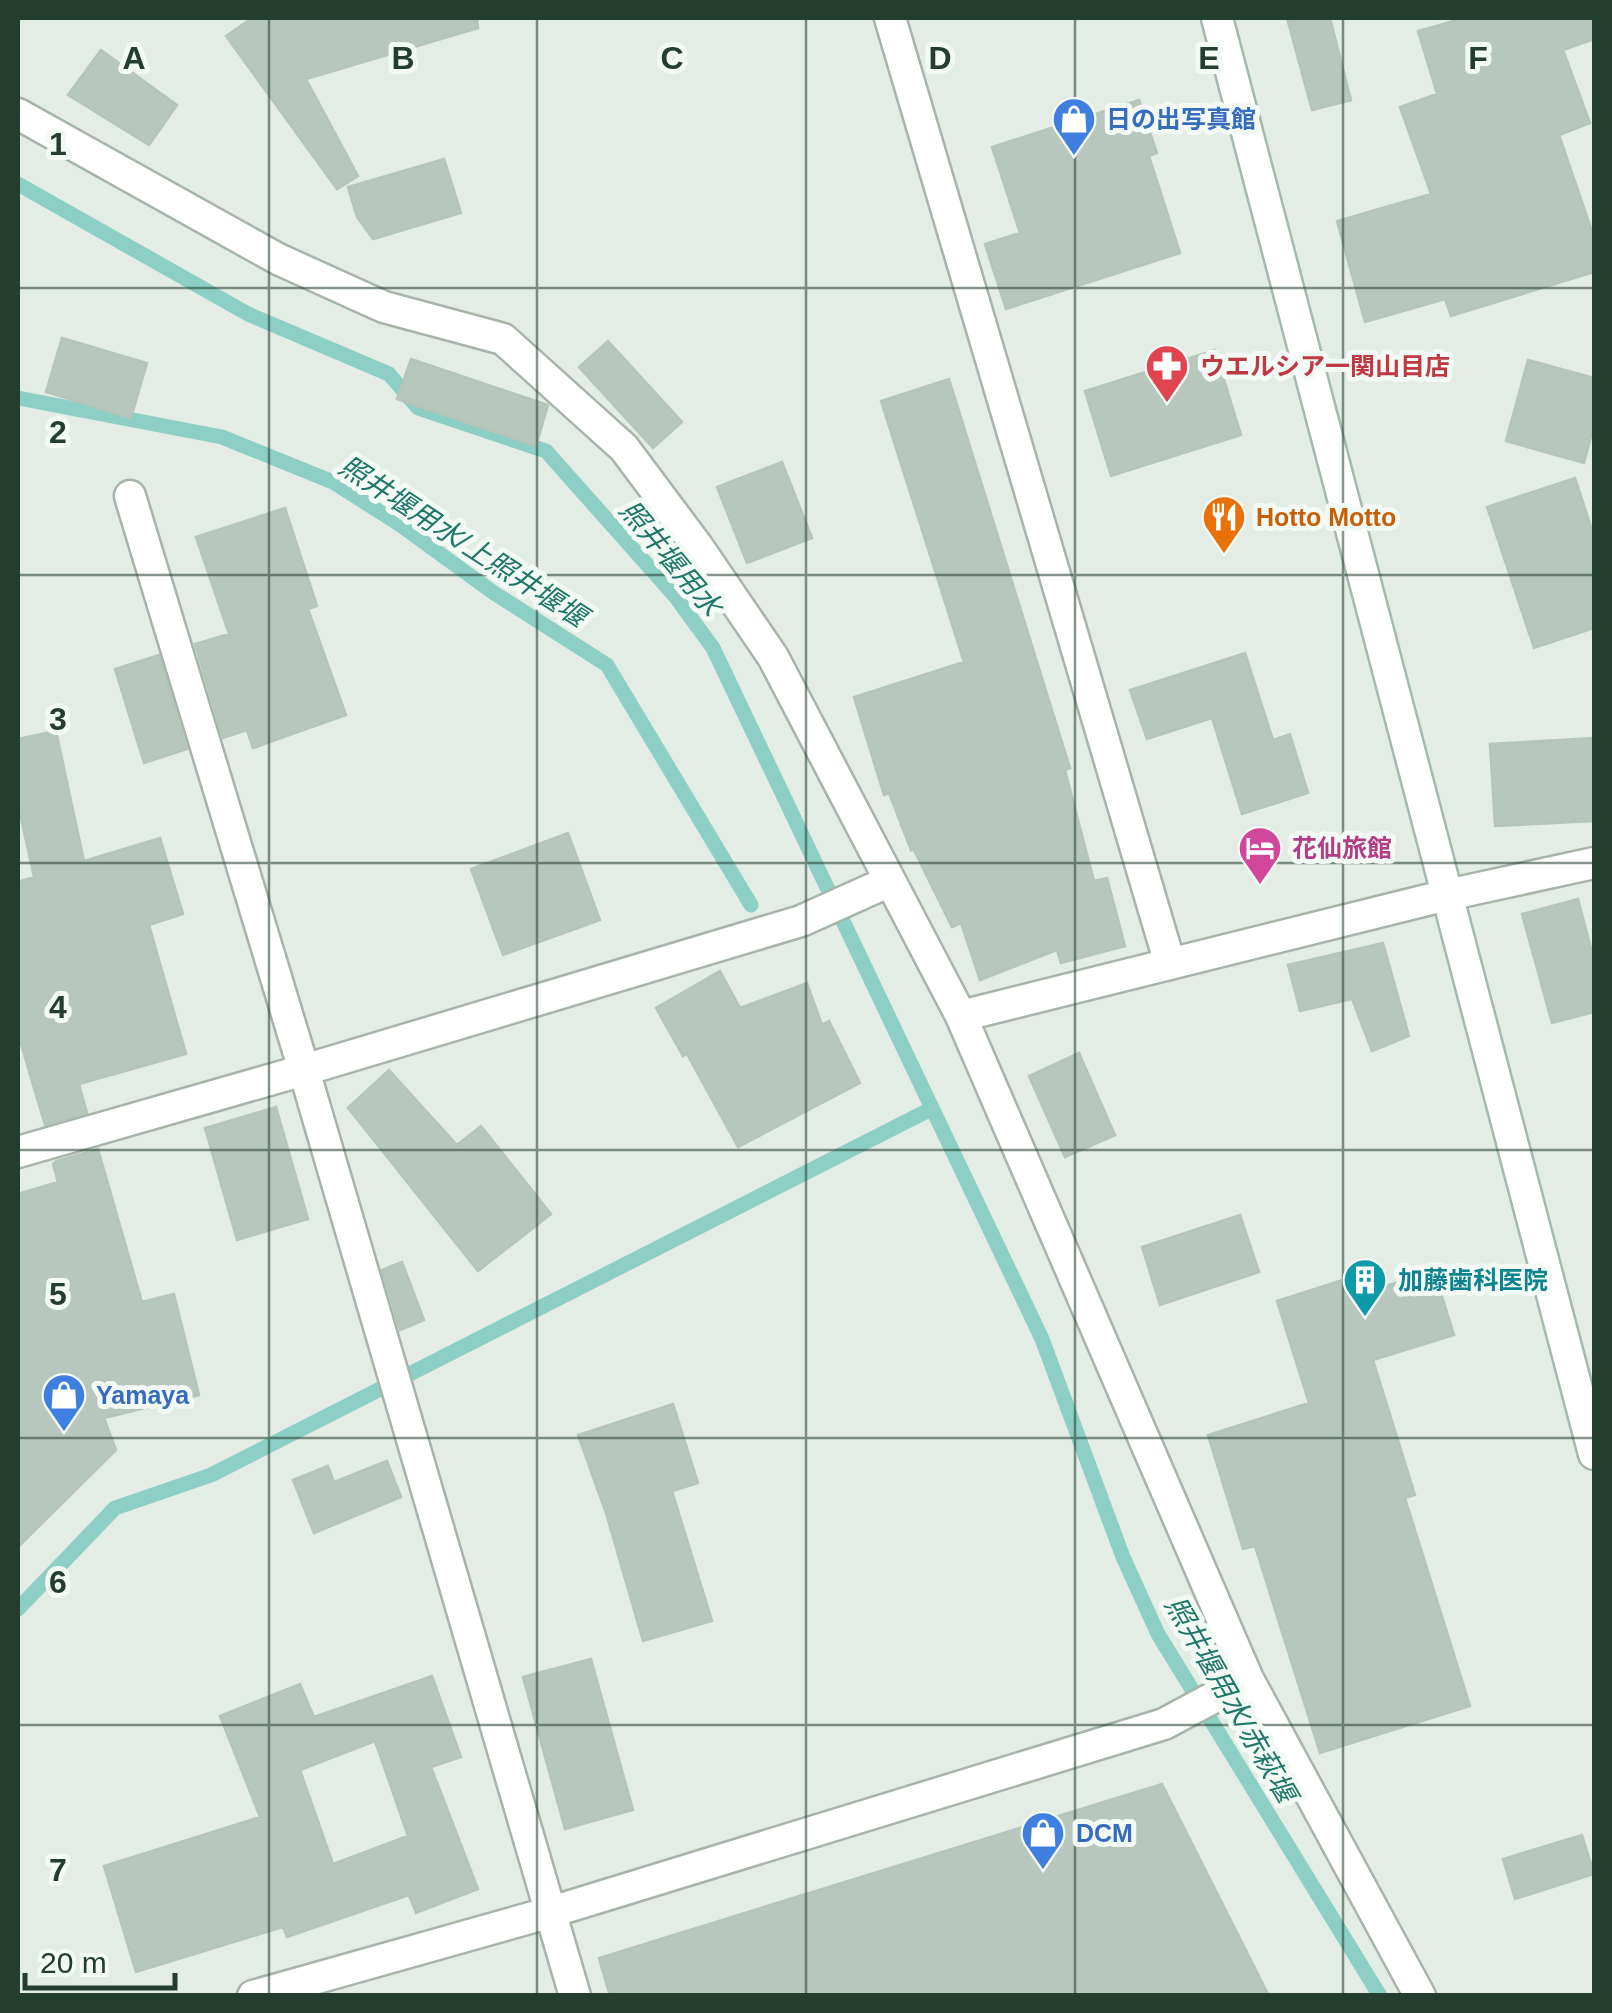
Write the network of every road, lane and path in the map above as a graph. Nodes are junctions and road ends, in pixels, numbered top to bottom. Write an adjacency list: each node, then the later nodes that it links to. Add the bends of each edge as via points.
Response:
1 (890, 18): 8 (street)
2 (1217, 18): 7 (street)
3 (18, 114): 6 (street, via 384,308 503,339 624,448 698,547 774,657)
4 (130, 496): 10 (street)
5 (1594, 863): 7 (street)
6 (890, 880): 9 (street); 10 (street, via 800,921)
7 (1447, 894): 8 (street); 12 (street)
8 (1170, 964): 9 (street)
9 (961, 1016): 13 (street)
10 (304, 1070): 11 (street); 14 (street)
11 (18, 1152)
12 (1594, 1454)
13 (1248, 1678): 14 (street, via 1164,1724); 17 (street)
14 (551, 1912): 15 (street); 16 (street)
15 (253, 1996)
16 (575, 1996)
17 (1420, 1996)

